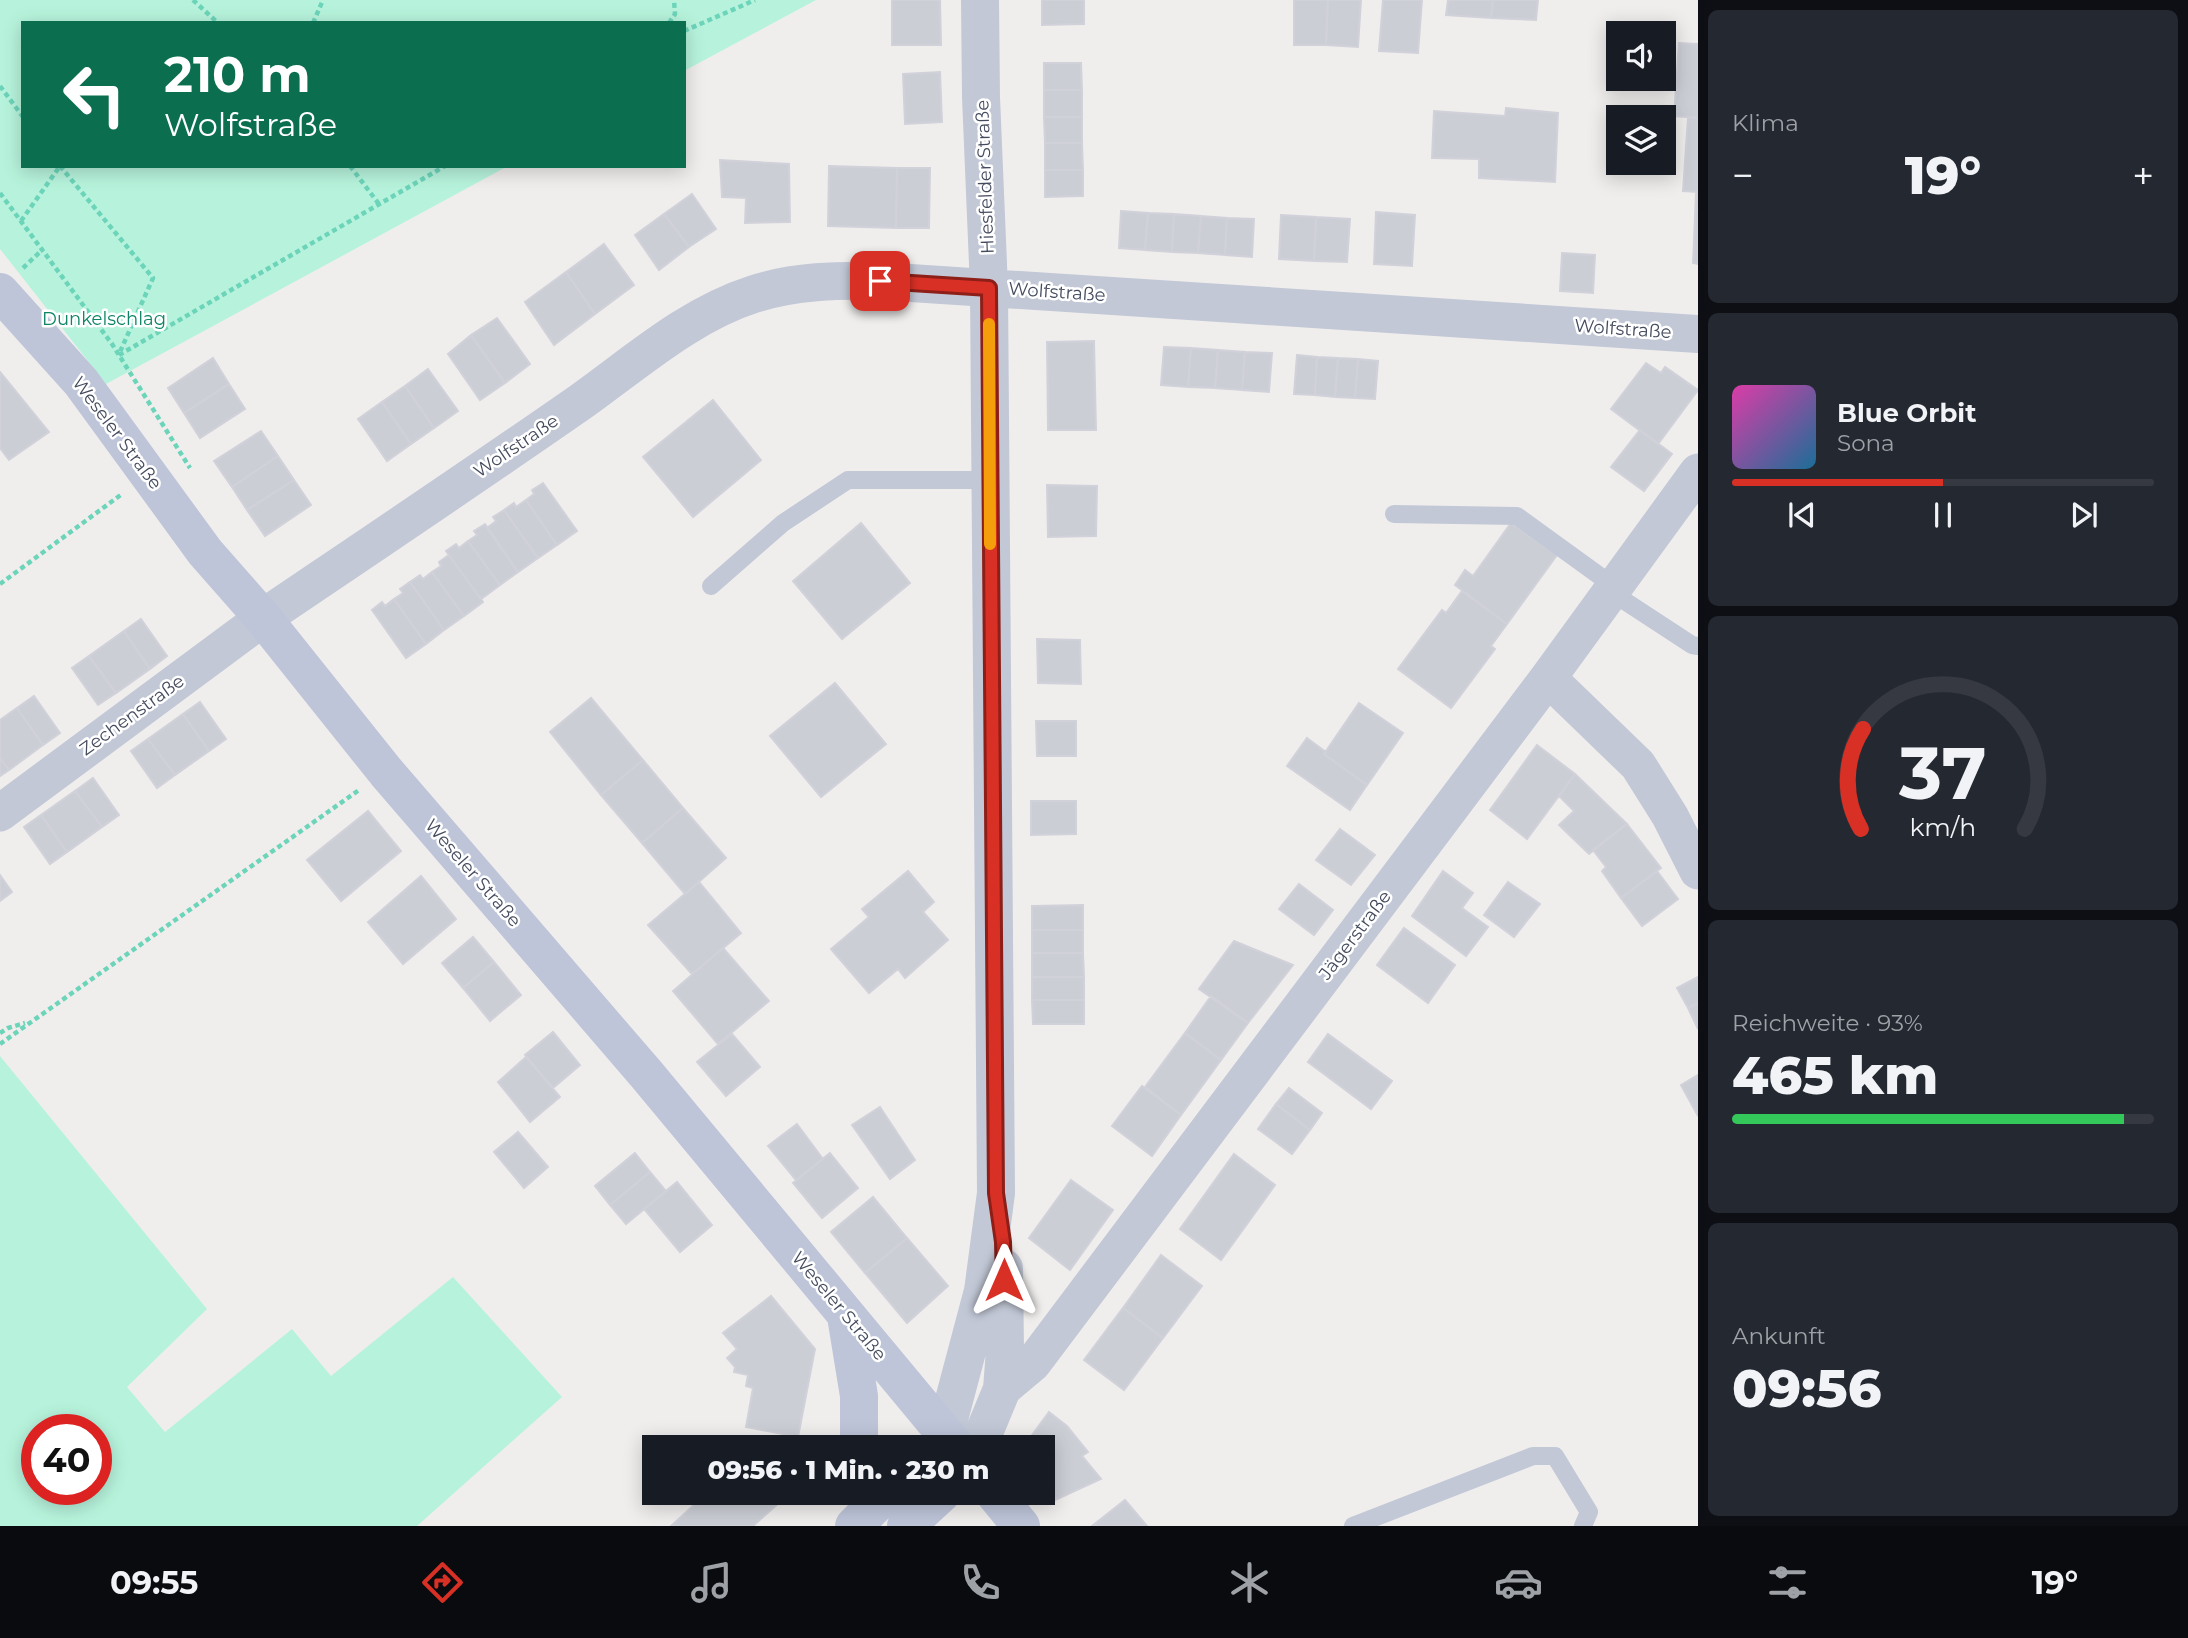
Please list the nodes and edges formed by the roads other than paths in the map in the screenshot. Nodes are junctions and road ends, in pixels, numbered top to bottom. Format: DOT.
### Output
graph roads {
  1 [pos="980,0"];
  2 [pos="989,288"];
  3 [pos="0,292"];
  4 [pos="1698,334"];
  5 [pos="1698,472"];
  6 [pos="989,480"];
  7 [pos="1394,514"];
  8 [pos="711,586"];
  9 [pos="1613,589"];
  10 [pos="263,618"];
  11 [pos="1698,646"];
  12 [pos="1548,678"];
  13 [pos="0,813"];
  14 [pos="1698,871"];
  15 [pos="996,1193"];
  16 [pos="846,1314"];
  17 [pos="1002,1389"];
  18 [pos="859,1435"];
  19 [pos="946,1435"];
  20 [pos="955,1435"];
  21 [pos="961,1435"];
  22 [pos="847,1505"];
  23 [pos="875,1505"];
  24 [pos="929,1505"];
  25 [pos="1004,1505"];
  26 [pos="841,1526"];
  27 [pos="854,1526"];
  28 [pos="906,1526"];
  29 [pos="1021,1526"];
  30 [pos="1353,1526"];
  31 [pos="1583,1526"];
  1 -- 2 [label="street, Hiesfelder Straße"];
  2 -- 4 [label="street, Wolfstraße"];
  2 -- 6 [label="street, Hiesfelder Straße"];
  2 -- 10 [label="street, Wolfstraße"];
  3 -- 10 [label="main road, Weseler Straße"];
  5 -- 9 [label="street, Jägerstraße"];
  6 -- 8 [label="lane"];
  6 -- 15 [label="street, Hiesfelder Straße"];
  7 -- 9 [label="lane"];
  9 -- 11 [label="lane"];
  9 -- 12 [label="street, Jägerstraße"];
  10 -- 13 [label="street, Zechenstraße"];
  10 -- 16 [label="main road, Weseler Straße"];
  12 -- 14 [label="street"];
  12 -- 17 [label="street, Jägerstraße"];
  15 -- 17 [label="street, Hiesfelder Straße"];
  15 -- 20 [label="street, Hiesfelder Straße"];
  16 -- 18 [label="main road"];
  16 -- 19 [label="main road, Weseler Straße"];
  17 -- 21 [label="street, Hiesfelder Straße"];
  22 -- 26 [label="main road"];
  23 -- 27 [label="main road"];
  24 -- 28 [label="main road"];
  25 -- 29 [label="main road"];
  30 -- 31 [label="lane"];
}
